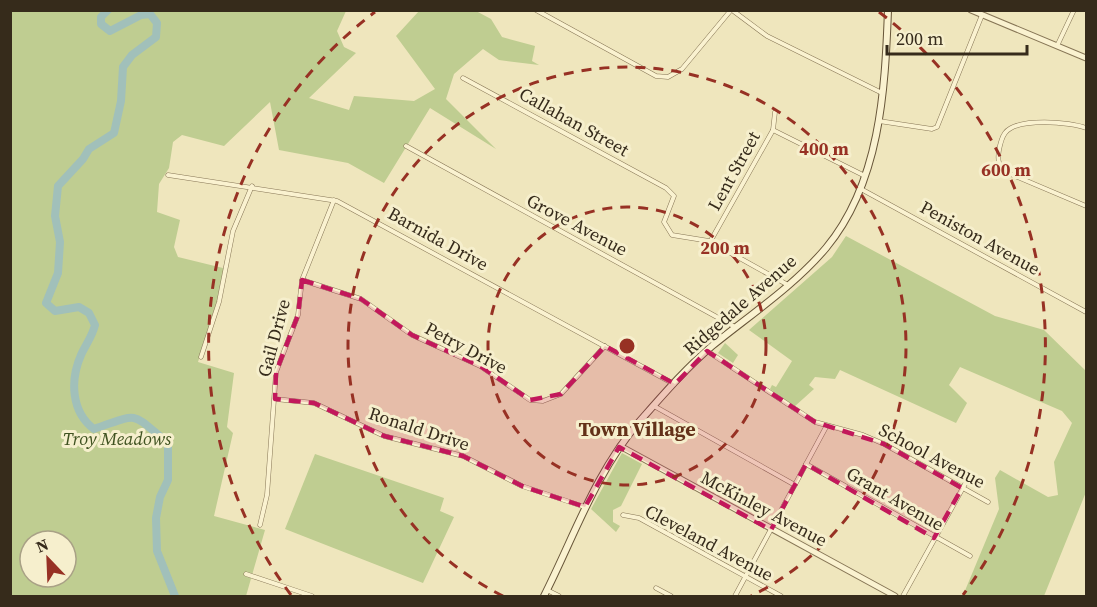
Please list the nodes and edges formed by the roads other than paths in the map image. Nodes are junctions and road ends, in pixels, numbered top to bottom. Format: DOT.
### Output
graph roads {
  1 [pos="536,10"];
  2 [pos="732,10"];
  3 [pos="888,10"];
  4 [pos="971,10"];
  5 [pos="1074,10"];
  6 [pos="982,15"];
  7 [pos="1057,47"];
  8 [pos="1086,58"];
  9 [pos="463,78"];
  10 [pos="882,94"];
  11 [pos="775,112"];
  12 [pos="879,121"];
  13 [pos="1086,128"];
  14 [pos="773,130"];
  15 [pos="406,146"];
  16 [pos="168,175"];
  17 [pos="865,176"];
  18 [pos="252,186"];
  19 [pos="860,189"];
  20 [pos="334,200"];
  21 [pos="1086,206"];
  22 [pos="710,242"];
  23 [pos="303,280"];
  24 [pos="788,285"];
  25 [pos="1086,312"];
  26 [pos="735,327"];
  27 [pos="605,346"];
  28 [pos="707,351"];
  29 [pos="201,357"];
  30 [pos="675,384"];
  31 [pos="275,399"];
  32 [pos="654,406"];
  33 [pos="826,427"];
  34 [pos="620,446"];
  35 [pos="806,464"];
  36 [pos="970,475"];
  37 [pos="795,485"];
  38 [pos="962,488"];
  39 [pos="988,502"];
  40 [pos="585,507"];
  41 [pos="623,515"];
  42 [pos="260,525"];
  43 [pos="771,530"];
  44 [pos="934,538"];
  45 [pos="970,556"];
  46 [pos="246,574"];
  47 [pos="746,578"];
  48 [pos="656,588"];
  49 [pos="545,593"];
  50 [pos="312,597"];
  51 [pos="559,597"];
  52 [pos="671,597"];
  53 [pos="735,597"];
  54 [pos="781,597"];
  55 [pos="894,597"];
  56 [pos="903,597"];
  1 -- 2 [label="street"];
  2 -- 10 [label="street"];
  3 -- 10 [label="main road, Ridgedale Avenue"];
  4 -- 6 [label="street"];
  5 -- 7 [label="street"];
  6 -- 7 [label="street"];
  6 -- 12 [label="street"];
  7 -- 8 [label="street"];
  9 -- 22 [label="street, Callahan Street"];
  10 -- 12 [label="main road, Ridgedale Avenue"];
  11 -- 14 [label="street, Lent Street"];
  12 -- 17 [label="main road, Ridgedale Avenue"];
  13 -- 21 [label="street"];
  14 -- 17 [label="street"];
  14 -- 22 [label="street, Lent Street"];
  15 -- 26 [label="street, Grove Avenue"];
  16 -- 18 [label="street, Barnida Drive"];
  17 -- 19 [label="main road, Ridgedale Avenue"];
  18 -- 20 [label="street, Barnida Drive"];
  18 -- 29 [label="street"];
  19 -- 24 [label="main road, Ridgedale Avenue"];
  19 -- 25 [label="street, Peniston Avenue"];
  20 -- 23 [label="street, Gail Drive"];
  20 -- 27 [label="street, Barnida Drive"];
  22 -- 24 [label="street"];
  23 -- 27 [label="street, Petry Drive"];
  23 -- 31 [label="street, Gail Drive"];
  24 -- 26 [label="main road, Ridgedale Avenue"];
  26 -- 28 [label="main road, Ridgedale Avenue"];
  27 -- 30 [label="street, Barnida Drive"];
  28 -- 30 [label="main road, Ridgedale Avenue"];
  28 -- 33 [label="street, School Avenue"];
  30 -- 32 [label="main road, Ridgedale Avenue"];
  31 -- 40 [label="street, Ronald Drive"];
  31 -- 42 [label="street, Gail Drive"];
  32 -- 34 [label="main road, Ridgedale Avenue"];
  32 -- 37 [label="street"];
  33 -- 35 [label="street"];
  33 -- 38 [label="street, School Avenue"];
  34 -- 40 [label="main road, Ridgedale Avenue"];
  34 -- 43 [label="street, McKinley Avenue"];
  35 -- 37 [label="street"];
  35 -- 44 [label="street, Grant Avenue"];
  36 -- 38 [label="street"];
  37 -- 43 [label="street"];
  38 -- 39 [label="street, School Avenue"];
  38 -- 44 [label="street"];
  40 -- 49 [label="main road, Ridgedale Avenue"];
  41 -- 47 [label="street, Cleveland Avenue"];
  43 -- 47 [label="street"];
  43 -- 55 [label="street, McKinley Avenue"];
  44 -- 45 [label="street, Grant Avenue"];
  44 -- 56 [label="street"];
  46 -- 50 [label="street"];
  47 -- 53 [label="street"];
  47 -- 54 [label="street, Cleveland Avenue"];
  48 -- 52 [label="street"];
  49 -- 51 [label="street"];
}
